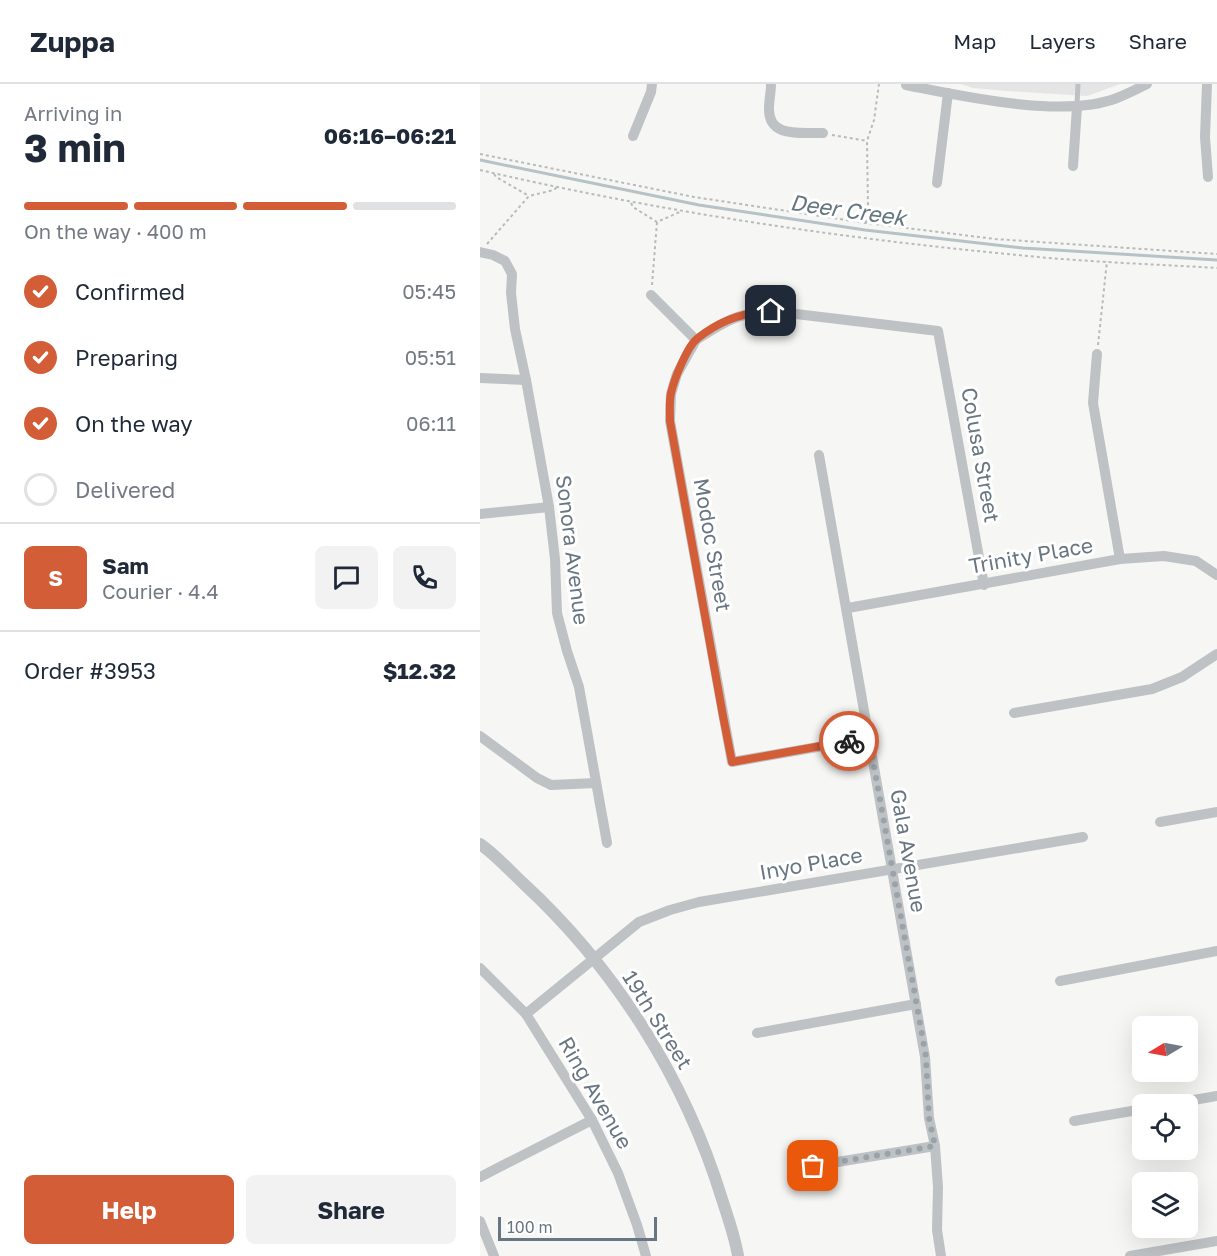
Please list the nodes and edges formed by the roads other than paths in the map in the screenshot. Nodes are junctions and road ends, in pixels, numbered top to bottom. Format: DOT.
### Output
graph roads {
  1 [pos="652,84"];
  2 [pos="771,84"];
  3 [pos="1078,84"];
  4 [pos="1147,84"];
  5 [pos="1207,84"];
  6 [pos="906,85"];
  7 [pos="948,93"];
  8 [pos="1077,107"];
  9 [pos="823,133"];
  10 [pos="633,136"];
  11 [pos="1073,166"];
  12 [pos="1208,177"];
  13 [pos="937,183"];
  14 [pos="480,252"];
  15 [pos="651,295"];
  16 [pos="696,339"];
  17 [pos="1097,354"];
  18 [pos="480,378"];
  19 [pos="526,380"];
  20 [pos="819,455"];
  21 [pos="549,507"];
  22 [pos="480,514"];
  23 [pos="1120,560"];
  24 [pos="1217,575"];
  25 [pos="984,585"];
  26 [pos="848,608"];
  27 [pos="1217,654"];
  28 [pos="1014,713"];
  29 [pos="480,736"];
  30 [pos="869,738"];
  31 [pos="596,783"];
  32 [pos="1217,812"];
  33 [pos="1160,822"];
  34 [pos="1083,837"];
  35 [pos="607,843"];
  36 [pos="480,844"];
  37 [pos="891,870"];
  38 [pos="1217,951"];
  39 [pos="595,958"];
  40 [pos="480,968"];
  41 [pos="1060,981"];
  42 [pos="916,1004"];
  43 [pos="526,1014"];
  44 [pos="757,1033"];
  45 [pos="1217,1096"];
  46 [pos="1198,1099"];
  47 [pos="1132,1111"];
  48 [pos="592,1120"];
  49 [pos="1074,1121"];
  50 [pos="935,1146"];
  51 [pos="813,1166"];
  52 [pos="480,1177"];
  53 [pos="480,1221"];
  54 [pos="1217,1241"];
  55 [pos="494,1256"];
  56 [pos="646,1256"];
  57 [pos="738,1256"];
  58 [pos="941,1256"];
  59 [pos="1130,1256"];
  1 -- 10 [label="street"];
  2 -- 9 [label="street"];
  3 -- 8 [label="lane"];
  4 -- 8 [label="street"];
  5 -- 12 [label="street"];
  6 -- 7 [label="street"];
  7 -- 8 [label="street"];
  7 -- 13 [label="street"];
  8 -- 11 [label="street"];
  14 -- 19 [label="street, Sonora Avenue"];
  15 -- 16 [label="street"];
  16 -- 25 [label="street, Colusa Street"];
  16 -- 30 [label="street, Modoc Street"];
  17 -- 23 [label="street"];
  18 -- 19 [label="street"];
  19 -- 21 [label="street, Sonora Avenue"];
  20 -- 26 [label="street, Gala Avenue"];
  21 -- 22 [label="street"];
  21 -- 31 [label="street, Sonora Avenue"];
  23 -- 24 [label="street, Trinity Place"];
  23 -- 25 [label="street, Trinity Place"];
  25 -- 26 [label="street, Trinity Place"];
  26 -- 30 [label="street, Gala Avenue"];
  27 -- 28 [label="street"];
  29 -- 31 [label="street"];
  30 -- 37 [label="street, Gala Avenue"];
  31 -- 35 [label="street, Sonora Avenue"];
  32 -- 33 [label="street"];
  34 -- 37 [label="street, Inyo Place"];
  36 -- 39 [label="street, 19th Street"];
  37 -- 39 [label="street, Inyo Place"];
  37 -- 42 [label="street, Gala Avenue"];
  38 -- 41 [label="street"];
  39 -- 43 [label="street, Inyo Place"];
  39 -- 57 [label="street, 19th Street"];
  40 -- 43 [label="street, Ring Avenue"];
  42 -- 44 [label="street"];
  42 -- 50 [label="street, Gala Avenue"];
  43 -- 48 [label="street, Ring Avenue"];
  45 -- 46 [label="street"];
  47 -- 49 [label="street"];
  48 -- 52 [label="street"];
  48 -- 56 [label="street, Ring Avenue"];
  50 -- 51 [label="street"];
  50 -- 58 [label="street, Gala Avenue"];
  53 -- 55 [label="street"];
  54 -- 59 [label="street"];
}
